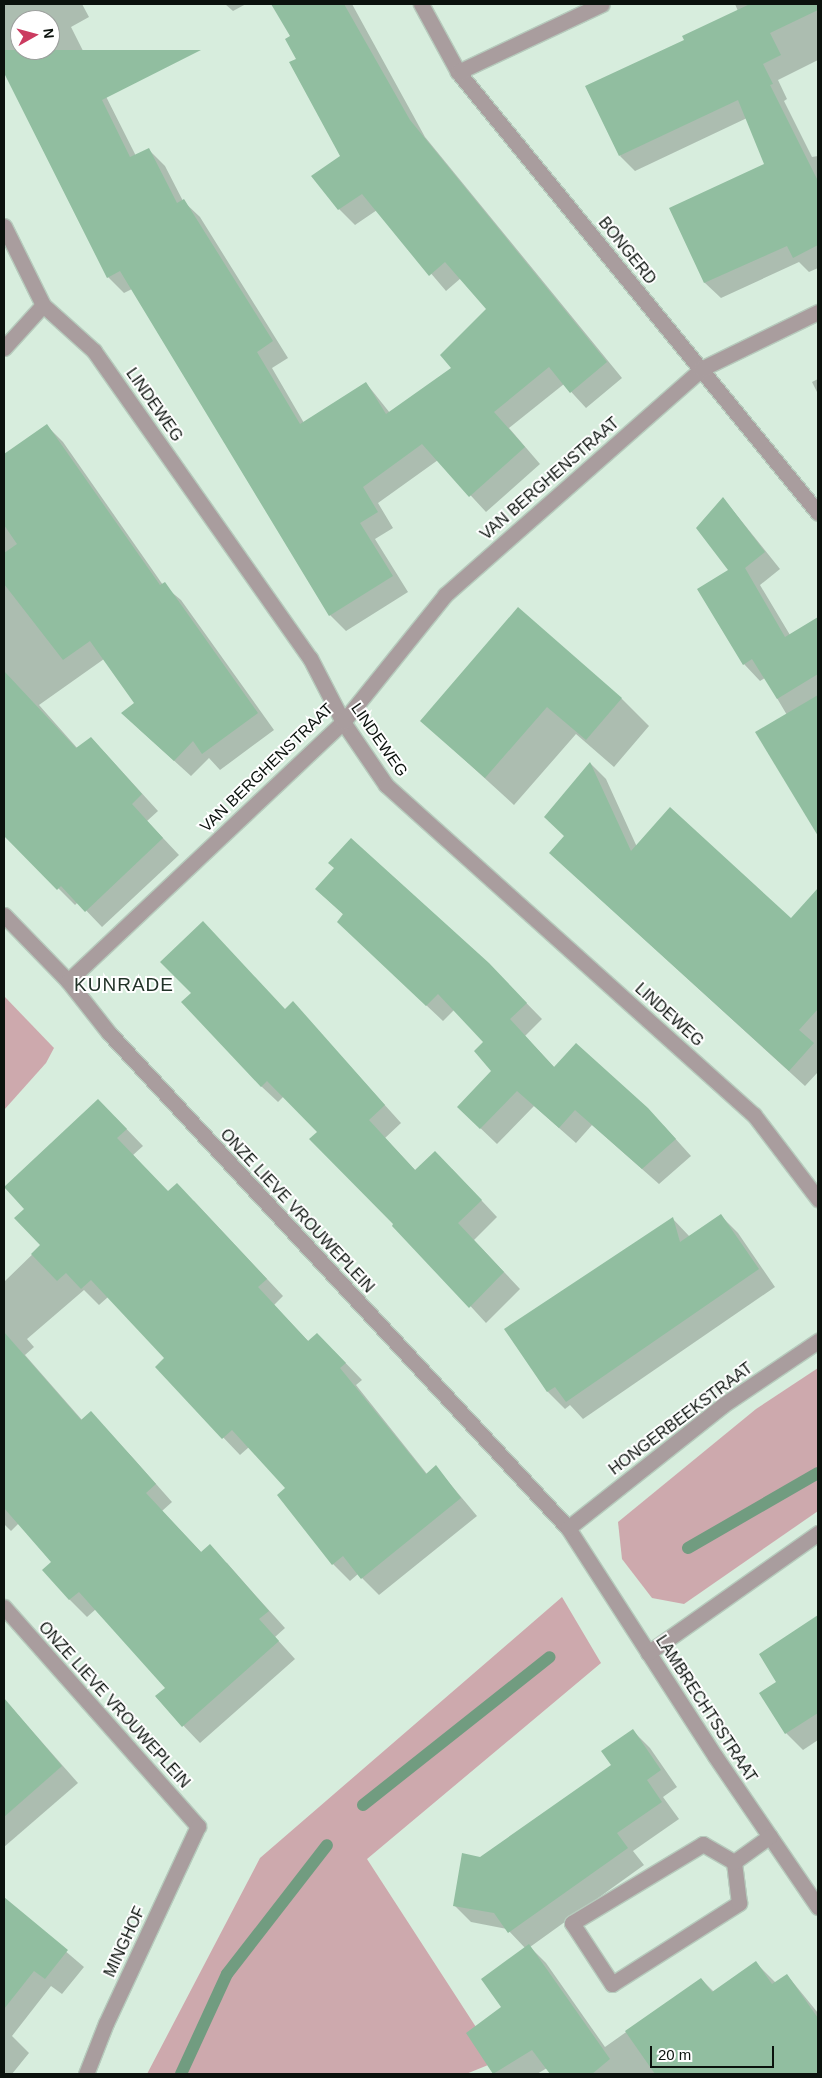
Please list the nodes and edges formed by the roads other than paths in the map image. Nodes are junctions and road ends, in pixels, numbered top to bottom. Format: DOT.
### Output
graph roads {
  1 [pos="421,4"];
  2 [pos="602,4"];
  3 [pos="458,72"];
  4 [pos="4,226"];
  5 [pos="43,305"];
  6 [pos="818,312"];
  7 [pos="4,348"];
  8 [pos="701,369"];
  9 [pos="818,513"];
  10 [pos="343,722"];
  11 [pos="4,914"];
  12 [pos="68,982"];
  13 [pos="818,1199"];
  14 [pos="818,1341"];
  15 [pos="568,1528"];
  16 [pos="818,1534"];
  17 [pos="4,1607"];
  18 [pos="648,1654"];
  19 [pos="198,1826"];
  20 [pos="770,1836"];
  21 [pos="734,1862"];
  22 [pos="818,1907"];
  23 [pos="86,2074"];
  1 -- 3 [label="street, BONGERD"];
  2 -- 3 [label="street"];
  3 -- 8 [label="street, BONGERD"];
  4 -- 5 [label="street, LINDEWEG"];
  5 -- 7 [label="street"];
  5 -- 10 [label="street, LINDEWEG"];
  6 -- 8 [label="street, VAN BERGHENSTRAAT"];
  8 -- 9 [label="street, BONGERD"];
  8 -- 10 [label="street, VAN BERGHENSTRAAT"];
  10 -- 12 [label="street, VAN BERGHENSTRAAT"];
  10 -- 13 [label="street, LINDEWEG"];
  11 -- 12 [label="street, ONZE LIEVE VROUWEPLEIN"];
  12 -- 15 [label="street, ONZE LIEVE VROUWEPLEIN"];
  14 -- 15 [label="street, HONGERBEEKSTRAAT"];
  15 -- 18 [label="street, LAMBRECHTSSTRAAT"];
  16 -- 18 [label="street"];
  17 -- 19 [label="street, ONZE LIEVE VROUWEPLEIN"];
  18 -- 20 [label="street, LAMBRECHTSSTRAAT"];
  19 -- 23 [label="street, MINGHOF"];
  20 -- 21 [label="street"];
  20 -- 22 [label="street, LAMBRECHTSSTRAAT"];
  21 -- 21 [label="street"];
}
